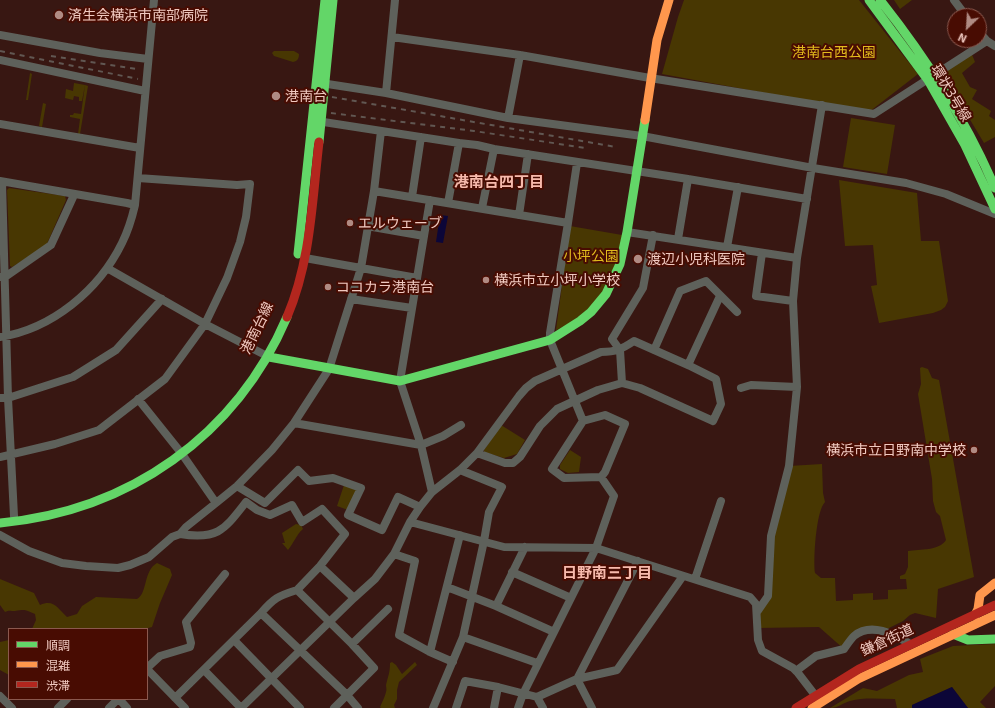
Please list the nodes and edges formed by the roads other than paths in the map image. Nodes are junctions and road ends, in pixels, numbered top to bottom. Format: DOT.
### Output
graph roads {
  1 [pos="154,0"];
  2 [pos="325,0"];
  3 [pos="333,0"];
  4 [pos="396,0"];
  5 [pos="669,0"];
  6 [pos="869,0"];
  7 [pos="880,0"];
  8 [pos="0,35"];
  9 [pos="392,37"];
  10 [pos="987,41"];
  11 [pos="995,46"];
  12 [pos="977,48"];
  13 [pos="520,55"];
  14 [pos="148,59"];
  15 [pos="0,60"];
  16 [pos="650,78"];
  17 [pos="932,78"];
  18 [pos="321,83"];
  19 [pos="145,91"];
  20 [pos="386,93"];
  21 [pos="822,105"];
  22 [pos="508,118"];
  23 [pos="317,121"];
  24 [pos="0,124"];
  25 [pos="381,132"];
  26 [pos="642,136"];
  27 [pos="421,137"];
  28 [pos="459,143"];
  29 [pos="140,148"];
  30 [pos="494,149"];
  31 [pos="528,154"];
  32 [pos="577,163"];
  33 [pos="813,168"];
  34 [pos="636,171"];
  35 [pos="138,178"];
  36 [pos="688,179"];
  37 [pos="1,182"];
  38 [pos="738,187"];
  39 [pos="995,188"];
  40 [pos="374,192"];
  41 [pos="74,195"];
  42 [pos="412,197"];
  43 [pos="807,199"];
  44 [pos="430,200"];
  45 [pos="448,202"];
  46 [pos="135,205"];
  47 [pos="482,208"];
  48 [pos="995,210"];
  49 [pos="995,214"];
  50 [pos="519,215"];
  51 [pos="568,223"];
  52 [pos="367,226"];
  53 [pos="626,232"];
  54 [pos="653,235"];
  55 [pos="424,236"];
  56 [pos="678,239"];
  57 [pos="727,247"];
  58 [pos="762,253"];
  59 [pos="305,258"];
  60 [pos="797,258"];
  61 [pos="107,268"];
  62 [pos="361,268"];
  63 [pos="3,277"];
  64 [pos="417,278"];
  65 [pos="720,296"];
  66 [pos="162,299"];
  67 [pos="351,299"];
  68 [pos="793,301"];
  69 [pos="412,308"];
  70 [pos="737,312"];
  71 [pos="205,324"];
  72 [pos="4,336"];
  73 [pos="550,340"];
  74 [pos="620,350"];
  75 [pos="654,350"];
  76 [pos="265,355"];
  77 [pos="688,365"];
  78 [pos="329,369"];
  79 [pos="561,369"];
  80 [pos="400,381"];
  81 [pos="622,383"];
  82 [pos="797,387"];
  83 [pos="741,388"];
  84 [pos="4,398"];
  85 [pos="138,399"];
  86 [pos="575,400"];
  87 [pos="583,421"];
  88 [pos="294,423"];
  89 [pos="461,425"];
  90 [pos="421,445"];
  91 [pos="180,451"];
  92 [pos="477,454"];
  93 [pos="10,455"];
  94 [pos="0,457"];
  95 [pos="460,470"];
  96 [pos="601,477"];
  97 [pos="237,486"];
  98 [pos="432,492"];
  99 [pos="721,501"];
  100 [pos="216,503"];
  101 [pos="420,507"];
  102 [pos="14,516"];
  103 [pos="0,517"];
  104 [pos="410,522"];
  105 [pos="0,523"];
  106 [pos="180,534"];
  107 [pos="0,535"];
  108 [pos="460,535"];
  109 [pos="484,541"];
  110 [pos="525,547"];
  111 [pos="596,548"];
  112 [pos="394,554"];
  113 [pos="638,561"];
  114 [pos="320,566"];
  115 [pos="512,572"];
  116 [pos="225,574"];
  117 [pos="683,576"];
  118 [pos="695,579"];
  119 [pos="995,583"];
  120 [pos="447,587"];
  121 [pos="297,590"];
  122 [pos="472,596"];
  123 [pos="354,598"];
  124 [pos="571,598"];
  125 [pos="995,605"];
  126 [pos="496,606"];
  127 [pos="388,609"];
  128 [pos="757,612"];
  129 [pos="261,613"];
  130 [pos="975,615"];
  131 [pos="995,615"];
  132 [pos="330,622"];
  133 [pos="554,632"];
  134 [pos="952,634"];
  135 [pos="463,637"];
  136 [pos="995,639"];
  137 [pos="234,640"];
  138 [pos="183,642"];
  139 [pos="352,644"];
  140 [pos="910,644"];
  141 [pos="300,650"];
  142 [pos="179,651"];
  143 [pos="430,652"];
  144 [pos="453,662"];
  145 [pos="537,664"];
  146 [pos="148,669"];
  147 [pos="204,670"];
  148 [pos="148,671"];
  149 [pos="796,671"];
  150 [pos="270,679"];
  151 [pos="577,679"];
  152 [pos="498,687"];
  153 [pos="523,694"];
  154 [pos="347,695"];
  155 [pos="0,696"];
  156 [pos="537,697"];
  157 [pos="175,698"];
  158 [pos="818,698"];
  159 [pos="66,700"];
  160 [pos="118,700"];
  161 [pos="120,700"];
  162 [pos="12,708"];
  163 [pos="58,708"];
  164 [pos="109,708"];
  165 [pos="127,708"];
  166 [pos="184,708"];
  167 [pos="241,708"];
  168 [pos="300,708"];
  169 [pos="334,708"];
  170 [pos="358,708"];
  171 [pos="433,708"];
  172 [pos="456,708"];
  173 [pos="494,708"];
  174 [pos="518,708"];
  175 [pos="543,708"];
  176 [pos="592,708"];
  177 [pos="796,708"];
  178 [pos="812,708"];
  1 -- 14 [label="street"];
  2 -- 18 [label="street, 港南台線"];
  3 -- 18 [label="street, 港南台線"];
  4 -- 9 [label="street"];
  5 -- 16 [label="street"];
  6 -- 17 [label="street, 環状3号線"];
  7 -- 17 [label="street, 環状3号線"];
  8 -- 14 [label="street"];
  9 -- 13 [label="street"];
  9 -- 20 [label="street"];
  10 -- 11 [label="street"];
  12 -- 17 [label="street"];
  13 -- 16 [label="street"];
  13 -- 22 [label="street"];
  14 -- 19 [label="street"];
  15 -- 19 [label="street"];
  16 -- 21 [label="street"];
  16 -- 26 [label="street"];
  17 -- 21 [label="street"];
  17 -- 39 [label="street, 環状3号線"];
  17 -- 48 [label="street, 環状3号線"];
  18 -- 20 [label="street"];
  18 -- 23 [label="street, 港南台線"];
  19 -- 29 [label="street"];
  20 -- 22 [label="street"];
  21 -- 33 [label="street"];
  22 -- 26 [label="street"];
  23 -- 25 [label="street"];
  23 -- 59 [label="street, 港南台線"];
  23 -- 76 [label="street, 港南台線"];
  24 -- 29 [label="street"];
  25 -- 27 [label="street"];
  25 -- 40 [label="street"];
  26 -- 33 [label="street"];
  26 -- 34 [label="street"];
  27 -- 28 [label="street"];
  27 -- 42 [label="street"];
  28 -- 30 [label="street"];
  28 -- 45 [label="street"];
  29 -- 35 [label="street"];
  30 -- 31 [label="street"];
  30 -- 47 [label="street"];
  31 -- 32 [label="street"];
  31 -- 50 [label="street"];
  32 -- 34 [label="street"];
  32 -- 51 [label="street"];
  33 -- 43 [label="street"];
  33 -- 49 [label="street"];
  34 -- 36 [label="street"];
  34 -- 53 [label="street"];
  35 -- 46 [label="street"];
  35 -- 71 [label="street"];
  36 -- 38 [label="street"];
  36 -- 56 [label="street"];
  37 -- 41 [label="street"];
  37 -- 63 [label="street"];
  38 -- 43 [label="street"];
  38 -- 57 [label="street"];
  40 -- 42 [label="street"];
  40 -- 52 [label="street"];
  41 -- 46 [label="street"];
  41 -- 63 [label="street"];
  42 -- 44 [label="street"];
  43 -- 60 [label="street"];
  44 -- 45 [label="street"];
  44 -- 55 [label="street"];
  45 -- 47 [label="street"];
  46 -- 61 [label="street"];
  47 -- 50 [label="street"];
  50 -- 51 [label="street"];
  51 -- 73 [label="street"];
  52 -- 55 [label="street"];
  52 -- 62 [label="street"];
  53 -- 54 [label="street"];
  53 -- 73 [label="street"];
  54 -- 56 [label="street"];
  54 -- 74 [label="street"];
  55 -- 64 [label="street"];
  56 -- 57 [label="street"];
  57 -- 58 [label="street"];
  58 -- 60 [label="street"];
  58 -- 68 [label="street"];
  59 -- 62 [label="street"];
  59 -- 76 [label="street, 港南台線"];
  60 -- 68 [label="street"];
  61 -- 66 [label="street"];
  61 -- 72 [label="street"];
  62 -- 64 [label="street"];
  62 -- 67 [label="street"];
  63 -- 72 [label="street"];
  64 -- 69 [label="street"];
  65 -- 70 [label="street"];
  65 -- 75 [label="street"];
  65 -- 77 [label="street"];
  66 -- 71 [label="street"];
  66 -- 84 [label="street"];
  67 -- 69 [label="street"];
  67 -- 78 [label="street"];
  68 -- 82 [label="street"];
  69 -- 80 [label="street"];
  71 -- 76 [label="street"];
  71 -- 85 [label="street"];
  72 -- 84 [label="street"];
  73 -- 79 [label="street"];
  73 -- 80 [label="street"];
  74 -- 75 [label="street"];
  74 -- 79 [label="street"];
  74 -- 81 [label="street"];
  75 -- 77 [label="street"];
  76 -- 78 [label="street"];
  76 -- 91 [label="street"];
  77 -- 81 [label="street"];
  78 -- 80 [label="street"];
  78 -- 88 [label="street"];
  79 -- 86 [label="street"];
  79 -- 92 [label="street"];
  80 -- 90 [label="street"];
  81 -- 86 [label="street"];
  82 -- 83 [label="street"];
  82 -- 128 [label="street"];
  84 -- 93 [label="street"];
  85 -- 91 [label="street"];
  85 -- 93 [label="street"];
  86 -- 87 [label="street"];
  86 -- 92 [label="street"];
  87 -- 96 [label="street"];
  87 -- 96 [label="street"];
  88 -- 90 [label="street"];
  88 -- 97 [label="street"];
  89 -- 90 [label="street"];
  90 -- 98 [label="street"];
  91 -- 100 [label="street"];
  91 -- 102 [label="street"];
  91 -- 105 [label="street"];
  92 -- 95 [label="street"];
  93 -- 94 [label="street"];
  93 -- 102 [label="street"];
  95 -- 98 [label="street"];
  95 -- 109 [label="street"];
  96 -- 111 [label="street"];
  97 -- 100 [label="street"];
  97 -- 101 [label="street"];
  98 -- 101 [label="street"];
  99 -- 118 [label="street"];
  100 -- 106 [label="street"];
  101 -- 104 [label="street"];
  102 -- 103 [label="street"];
  104 -- 108 [label="street"];
  104 -- 112 [label="street"];
  106 -- 107 [label="street"];
  106 -- 114 [label="street"];
  108 -- 109 [label="street"];
  108 -- 120 [label="street"];
  109 -- 110 [label="street"];
  109 -- 122 [label="street"];
  110 -- 111 [label="street"];
  110 -- 115 [label="street"];
  111 -- 113 [label="street"];
  111 -- 124 [label="street"];
  112 -- 123 [label="street"];
  112 -- 143 [label="street"];
  113 -- 117 [label="street"];
  113 -- 151 [label="street"];
  114 -- 121 [label="street"];
  114 -- 123 [label="street"];
  115 -- 124 [label="street"];
  115 -- 126 [label="street"];
  116 -- 142 [label="street"];
  117 -- 118 [label="street"];
  117 -- 151 [label="street"];
  118 -- 128 [label="street"];
  119 -- 130 [label="street"];
  120 -- 122 [label="street"];
  120 -- 143 [label="street"];
  121 -- 129 [label="street"];
  121 -- 132 [label="street"];
  122 -- 126 [label="street"];
  122 -- 135 [label="street"];
  123 -- 132 [label="street"];
  124 -- 133 [label="street"];
  125 -- 130 [label="street, 鎌倉街道"];
  126 -- 133 [label="street"];
  127 -- 139 [label="street"];
  128 -- 149 [label="street"];
  129 -- 137 [label="street"];
  129 -- 141 [label="street"];
  130 -- 140 [label="street, 鎌倉街道"];
  131 -- 134 [label="street, 鎌倉街道"];
  132 -- 139 [label="street"];
  132 -- 141 [label="street"];
  133 -- 145 [label="street"];
  134 -- 136 [label="street"];
  134 -- 158 [label="street, 鎌倉街道"];
  135 -- 144 [label="street"];
  135 -- 145 [label="street"];
  137 -- 147 [label="street"];
  137 -- 150 [label="street"];
  138 -- 142 [label="street"];
  139 -- 154 [label="street"];
  140 -- 149 [label="street"];
  140 -- 158 [label="street, 鎌倉街道"];
  141 -- 150 [label="street"];
  141 -- 154 [label="street"];
  142 -- 146 [label="street"];
  143 -- 144 [label="street"];
  144 -- 171 [label="street"];
  145 -- 153 [label="street"];
  147 -- 157 [label="street"];
  147 -- 167 [label="street"];
  148 -- 157 [label="street"];
  149 -- 158 [label="street"];
  150 -- 167 [label="street"];
  150 -- 168 [label="street"];
  151 -- 156 [label="street"];
  151 -- 176 [label="street"];
  152 -- 153 [label="street"];
  152 -- 172 [label="street"];
  152 -- 173 [label="street"];
  153 -- 156 [label="street"];
  153 -- 174 [label="street"];
  154 -- 169 [label="street"];
  154 -- 170 [label="street"];
  155 -- 162 [label="street"];
  156 -- 175 [label="street"];
  157 -- 166 [label="street"];
  158 -- 177 [label="street, 鎌倉街道"];
  158 -- 178 [label="street, 鎌倉街道"];
  159 -- 163 [label="street"];
  160 -- 164 [label="street"];
  161 -- 165 [label="street"];
}
